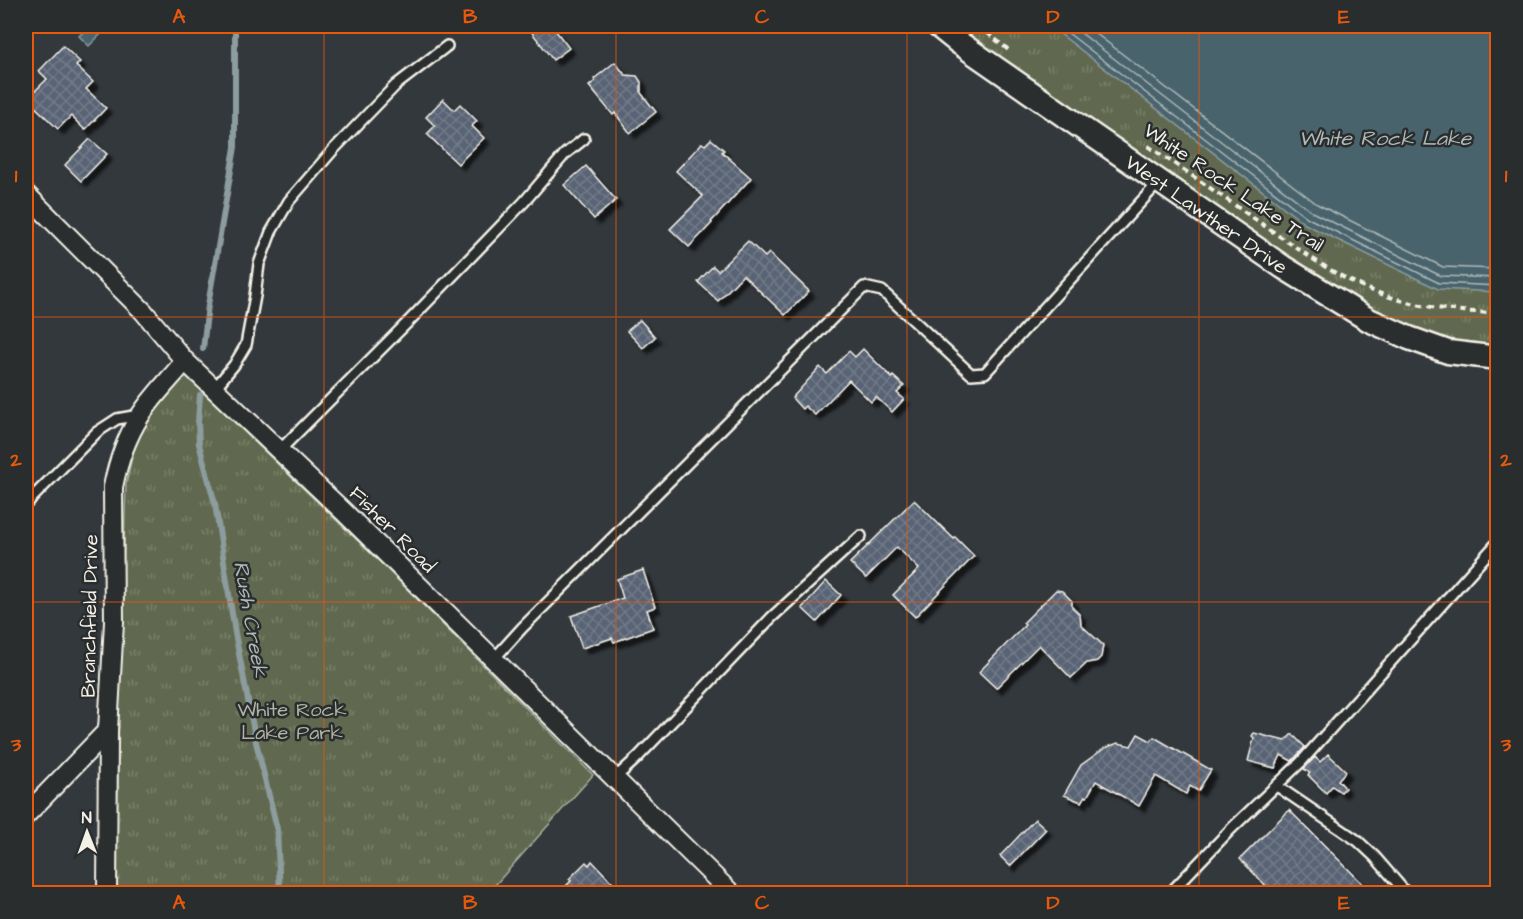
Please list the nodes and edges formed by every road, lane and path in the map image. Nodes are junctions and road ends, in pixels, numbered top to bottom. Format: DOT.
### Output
graph roads {
  1 [pos="938,26"];
  2 [pos="979,26"];
  3 [pos="447,46"];
  4 [pos="1019,57"];
  5 [pos="584,139"];
  6 [pos="1144,144"];
  7 [pos="1159,182"];
  8 [pos="26,194"];
  9 [pos="1497,314"];
  10 [pos="1497,358"];
  11 [pos="185,361"];
  12 [pos="215,388"];
  13 [pos="140,415"];
  14 [pos="280,450"];
  15 [pos="26,504"];
  16 [pos="861,536"];
  17 [pos="1497,542"];
  18 [pos="494,659"];
  19 [pos="108,730"];
  20 [pos="614,779"];
  21 [pos="1277,786"];
  22 [pos="26,815"];
  23 [pos="107,894"];
  24 [pos="732,894"];
  25 [pos="1169,894"];
  26 [pos="1407,894"];
  1 -- 7 [label="street, West Lawther Drive"];
  2 -- 4 [label="path"];
  3 -- 12 [label="lane"];
  5 -- 14 [label="lane"];
  6 -- 9 [label="path, White Rock Lake Trail"];
  7 -- 10 [label="street, West Lawther Drive"];
  7 -- 18 [label="lane"];
  8 -- 11 [label="street, Fisher Road"];
  11 -- 12 [label="street, Fisher Road"];
  11 -- 13 [label="street, Branchfield Drive"];
  12 -- 14 [label="street, Fisher Road"];
  13 -- 15 [label="lane"];
  13 -- 19 [label="street, Branchfield Drive"];
  14 -- 18 [label="street, Fisher Road"];
  16 -- 20 [label="lane"];
  17 -- 21 [label="lane"];
  18 -- 20 [label="street, Fisher Road"];
  19 -- 22 [label="street"];
  19 -- 23 [label="street, Branchfield Drive"];
  20 -- 24 [label="street, Fisher Road"];
  21 -- 25 [label="lane"];
  21 -- 26 [label="lane"];
}
